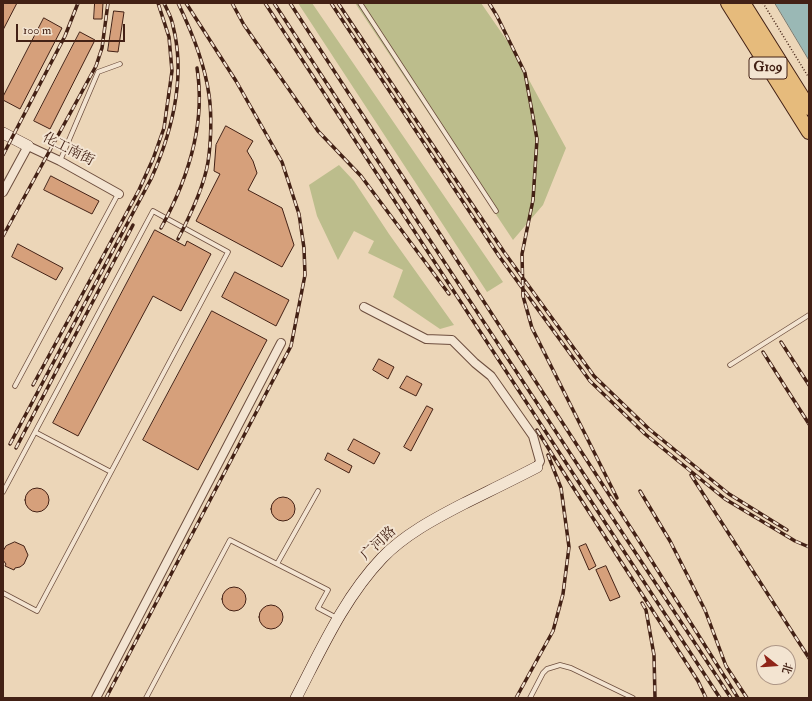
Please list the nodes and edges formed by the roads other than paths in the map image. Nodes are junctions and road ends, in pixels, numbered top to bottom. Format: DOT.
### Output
graph roads {
  1 [pos="360,3"];
  2 [pos="728,3"];
  3 [pos="743,3"];
  4 [pos="120,64"];
  5 [pos="809,108"];
  6 [pos="809,132"];
  7 [pos="3,133"];
  8 [pos="28,146"];
  9 [pos="60,161"];
  10 [pos="3,192"];
  11 [pos="118,194"];
  12 [pos="496,211"];
  13 [pos="364,307"];
  14 [pos="809,315"];
  15 [pos="281,343"];
  16 [pos="730,365"];
  17 [pos="15,386"];
  18 [pos="35,432"];
  19 [pos="536,468"];
  20 [pos="111,472"];
  21 [pos="318,491"];
  22 [pos="3,492"];
  23 [pos="277,564"];
  24 [pos="3,593"];
  25 [pos="338,618"];
  26 [pos="96,698"];
  27 [pos="146,698"];
  28 [pos="296,698"];
  29 [pos="530,698"];
  30 [pos="633,698"];
  1 -- 12 [label="lane"];
  2 -- 6 [label="highway, G109"];
  3 -- 5 [label="highway, G109"];
  4 -- 9 [label="lane"];
  7 -- 8 [label="street, 化工南街"];
  8 -- 9 [label="street, 化工南街"];
  8 -- 10 [label="street"];
  9 -- 11 [label="street, 化工南街"];
  11 -- 17 [label="lane"];
  13 -- 19 [label="street"];
  14 -- 16 [label="lane"];
  15 -- 26 [label="street"];
  18 -- 20 [label="lane"];
  18 -- 20 [label="lane"];
  18 -- 22 [label="lane"];
  19 -- 25 [label="street, 广河路"];
  20 -- 24 [label="lane"];
  21 -- 23 [label="lane"];
  23 -- 25 [label="lane"];
  23 -- 27 [label="lane"];
  25 -- 28 [label="street, 广河路"];
  29 -- 30 [label="lane"];
}
